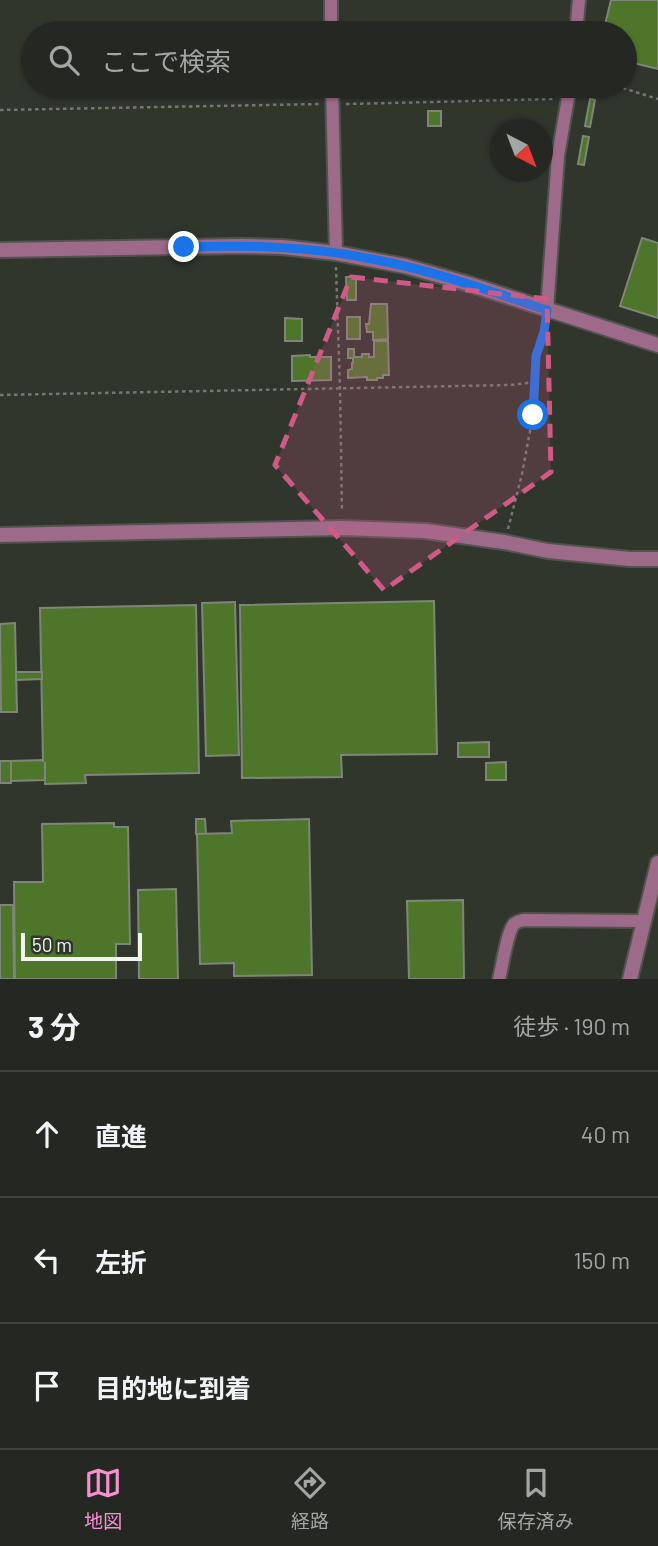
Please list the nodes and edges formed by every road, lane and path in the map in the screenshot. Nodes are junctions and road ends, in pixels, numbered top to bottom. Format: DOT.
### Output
graph roads {
  1 [pos="331,0"];
  2 [pos="579,0"];
  3 [pos="331,21"];
  4 [pos="577,21"];
  5 [pos="637,92"];
  6 [pos="333,98"];
  7 [pos="452,98"];
  8 [pos="569,98"];
  9 [pos="658,99"];
  10 [pos="333,104"];
  11 [pos="0,110"];
  12 [pos="0,250"];
  13 [pos="336,253"];
  14 [pos="547,310"];
  15 [pos="658,345"];
  16 [pos="535,382"];
  17 [pos="341,389"];
  18 [pos="0,395"];
  19 [pos="342,528"];
  20 [pos="0,535"];
  21 [pos="504,542"];
  22 [pos="658,559"];
  23 [pos="658,863"];
  24 [pos="644,921"];
  25 [pos="499,979"];
  26 [pos="630,979"];
  1 -- 3 [label="street"];
  2 -- 4 [label="street"];
  5 -- 9 [label="path"];
  6 -- 10 [label="street"];
  7 -- 10 [label="path"];
  8 -- 14 [label="street"];
  10 -- 11 [label="path"];
  10 -- 13 [label="street"];
  12 -- 13 [label="street"];
  13 -- 14 [label="street"];
  13 -- 17 [label="path"];
  14 -- 15 [label="street"];
  14 -- 16 [label="path"];
  16 -- 17 [label="path"];
  16 -- 21 [label="path"];
  17 -- 18 [label="path"];
  17 -- 19 [label="path"];
  19 -- 20 [label="street"];
  19 -- 21 [label="street"];
  21 -- 22 [label="street"];
  23 -- 24 [label="street"];
  24 -- 25 [label="street"];
  24 -- 26 [label="street"];
}
